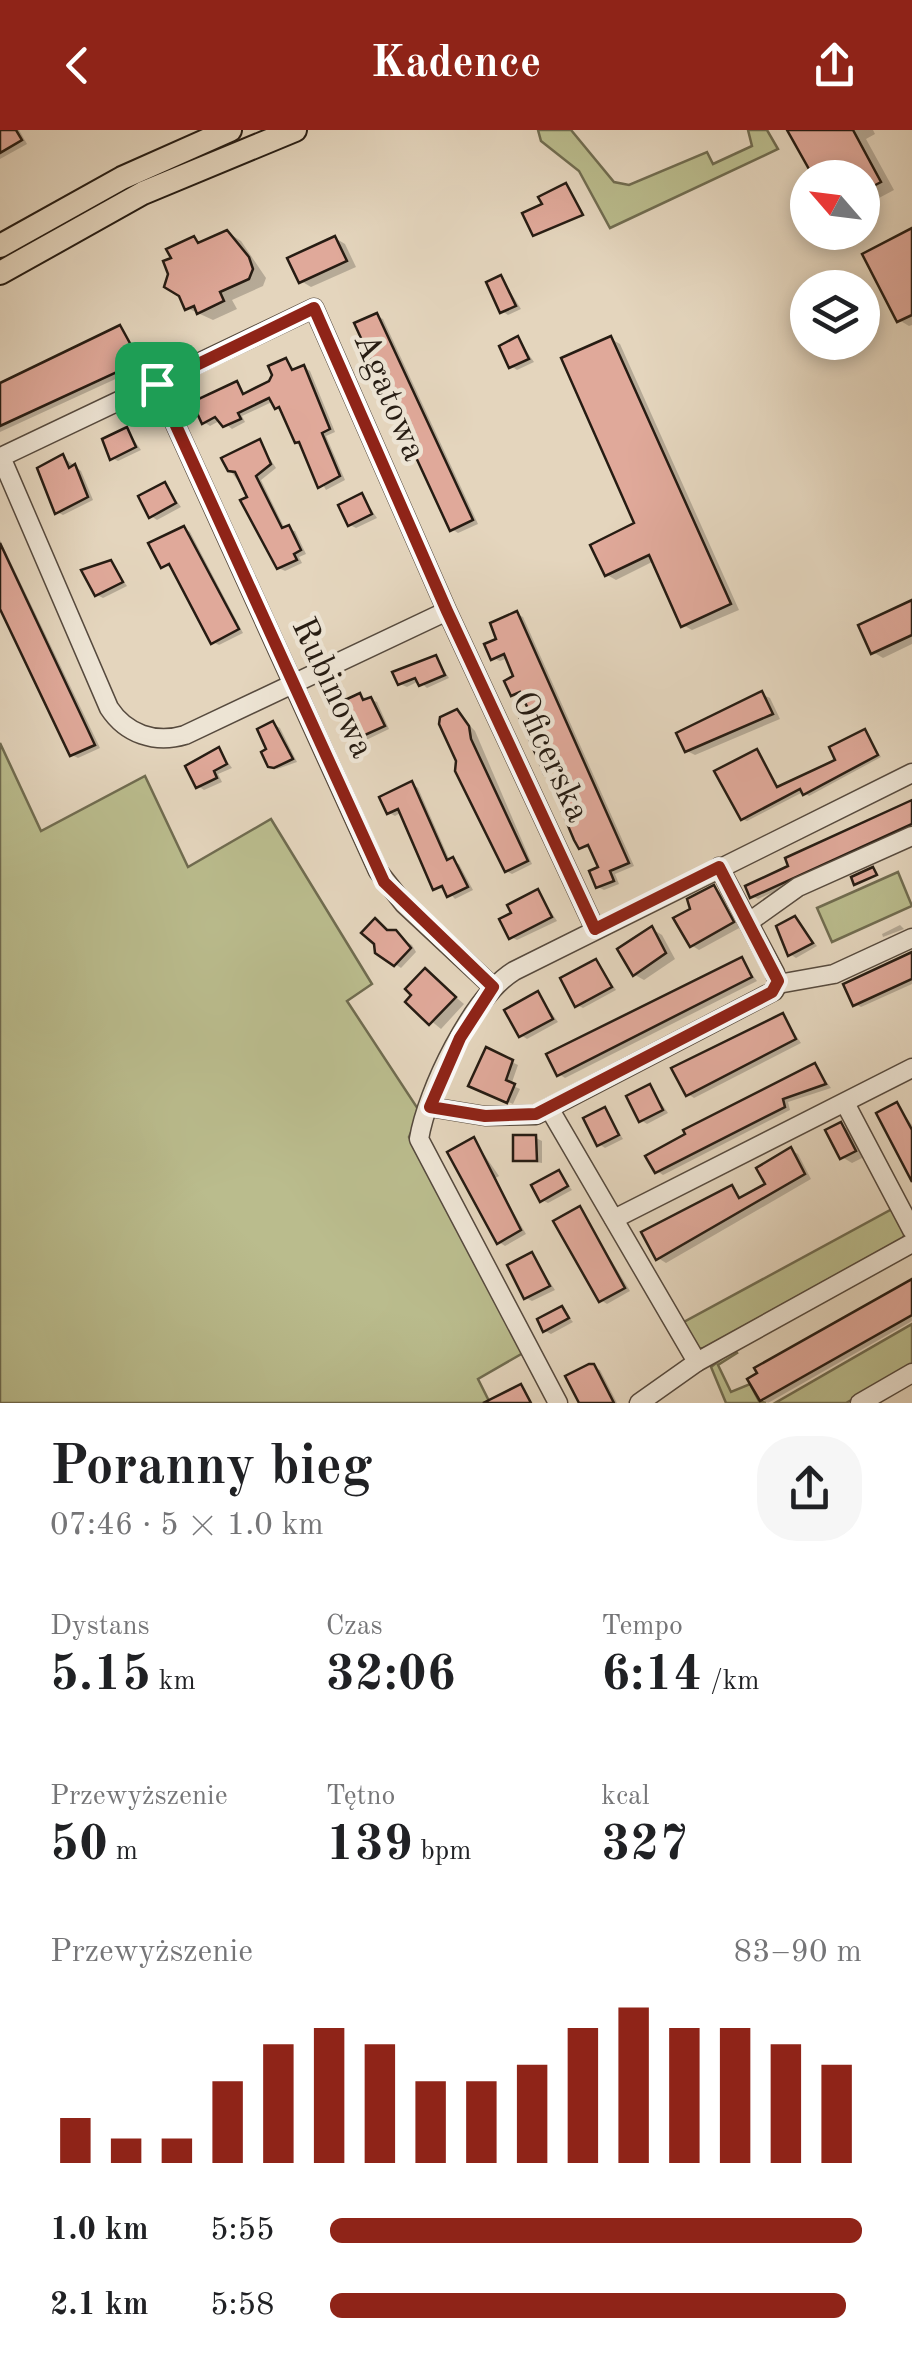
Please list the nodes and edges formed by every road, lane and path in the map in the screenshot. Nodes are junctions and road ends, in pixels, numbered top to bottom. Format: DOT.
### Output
graph roads {
  1 [pos="230,130"];
  2 [pos="295,130"];
  3 [pos="0,246"];
  4 [pos="0,273"];
  5 [pos="157,384"];
  6 [pos="0,457"];
  7 [pos="447,611"];
  8 [pos="296,686"];
  9 [pos="912,773"];
  10 [pos="912,836"];
  11 [pos="719,867"];
  12 [pos="749,922"];
  13 [pos="595,929"];
  14 [pos="912,938"];
  15 [pos="778,984"];
  16 [pos="493,987"];
  17 [pos="912,1068"];
  18 [pos="844,1102"];
  19 [pos="430,1107"];
  20 [pos="550,1108"];
  21 [pos="614,1219"];
  22 [pos="912,1230"];
  23 [pos="912,1244"];
  24 [pos="697,1362"];
  25 [pos="912,1373"];
  26 [pos="558,1403"];
  27 [pos="639,1403"];
  28 [pos="860,1403"];
  1 -- 3 [label="main road"];
  2 -- 4 [label="main road"];
  5 -- 6 [label="street, Agatowa"];
  5 -- 7 [label="street, Agatowa"];
  5 -- 8 [label="street, Rubinowa"];
  6 -- 8 [label="street, Agatowa"];
  7 -- 8 [label="street"];
  7 -- 13 [label="street, Oficerska"];
  8 -- 16 [label="street, Rubinowa"];
  9 -- 11 [label="street"];
  10 -- 12 [label="street"];
  11 -- 12 [label="street"];
  11 -- 13 [label="street"];
  12 -- 15 [label="street"];
  13 -- 16 [label="street"];
  14 -- 15 [label="street"];
  15 -- 20 [label="street"];
  16 -- 19 [label="street"];
  17 -- 18 [label="street"];
  18 -- 21 [label="street"];
  18 -- 22 [label="street"];
  19 -- 20 [label="street"];
  19 -- 26 [label="street"];
  20 -- 21 [label="street"];
  21 -- 24 [label="street"];
  23 -- 24 [label="street"];
  24 -- 27 [label="street"];
  25 -- 28 [label="street"];
}
